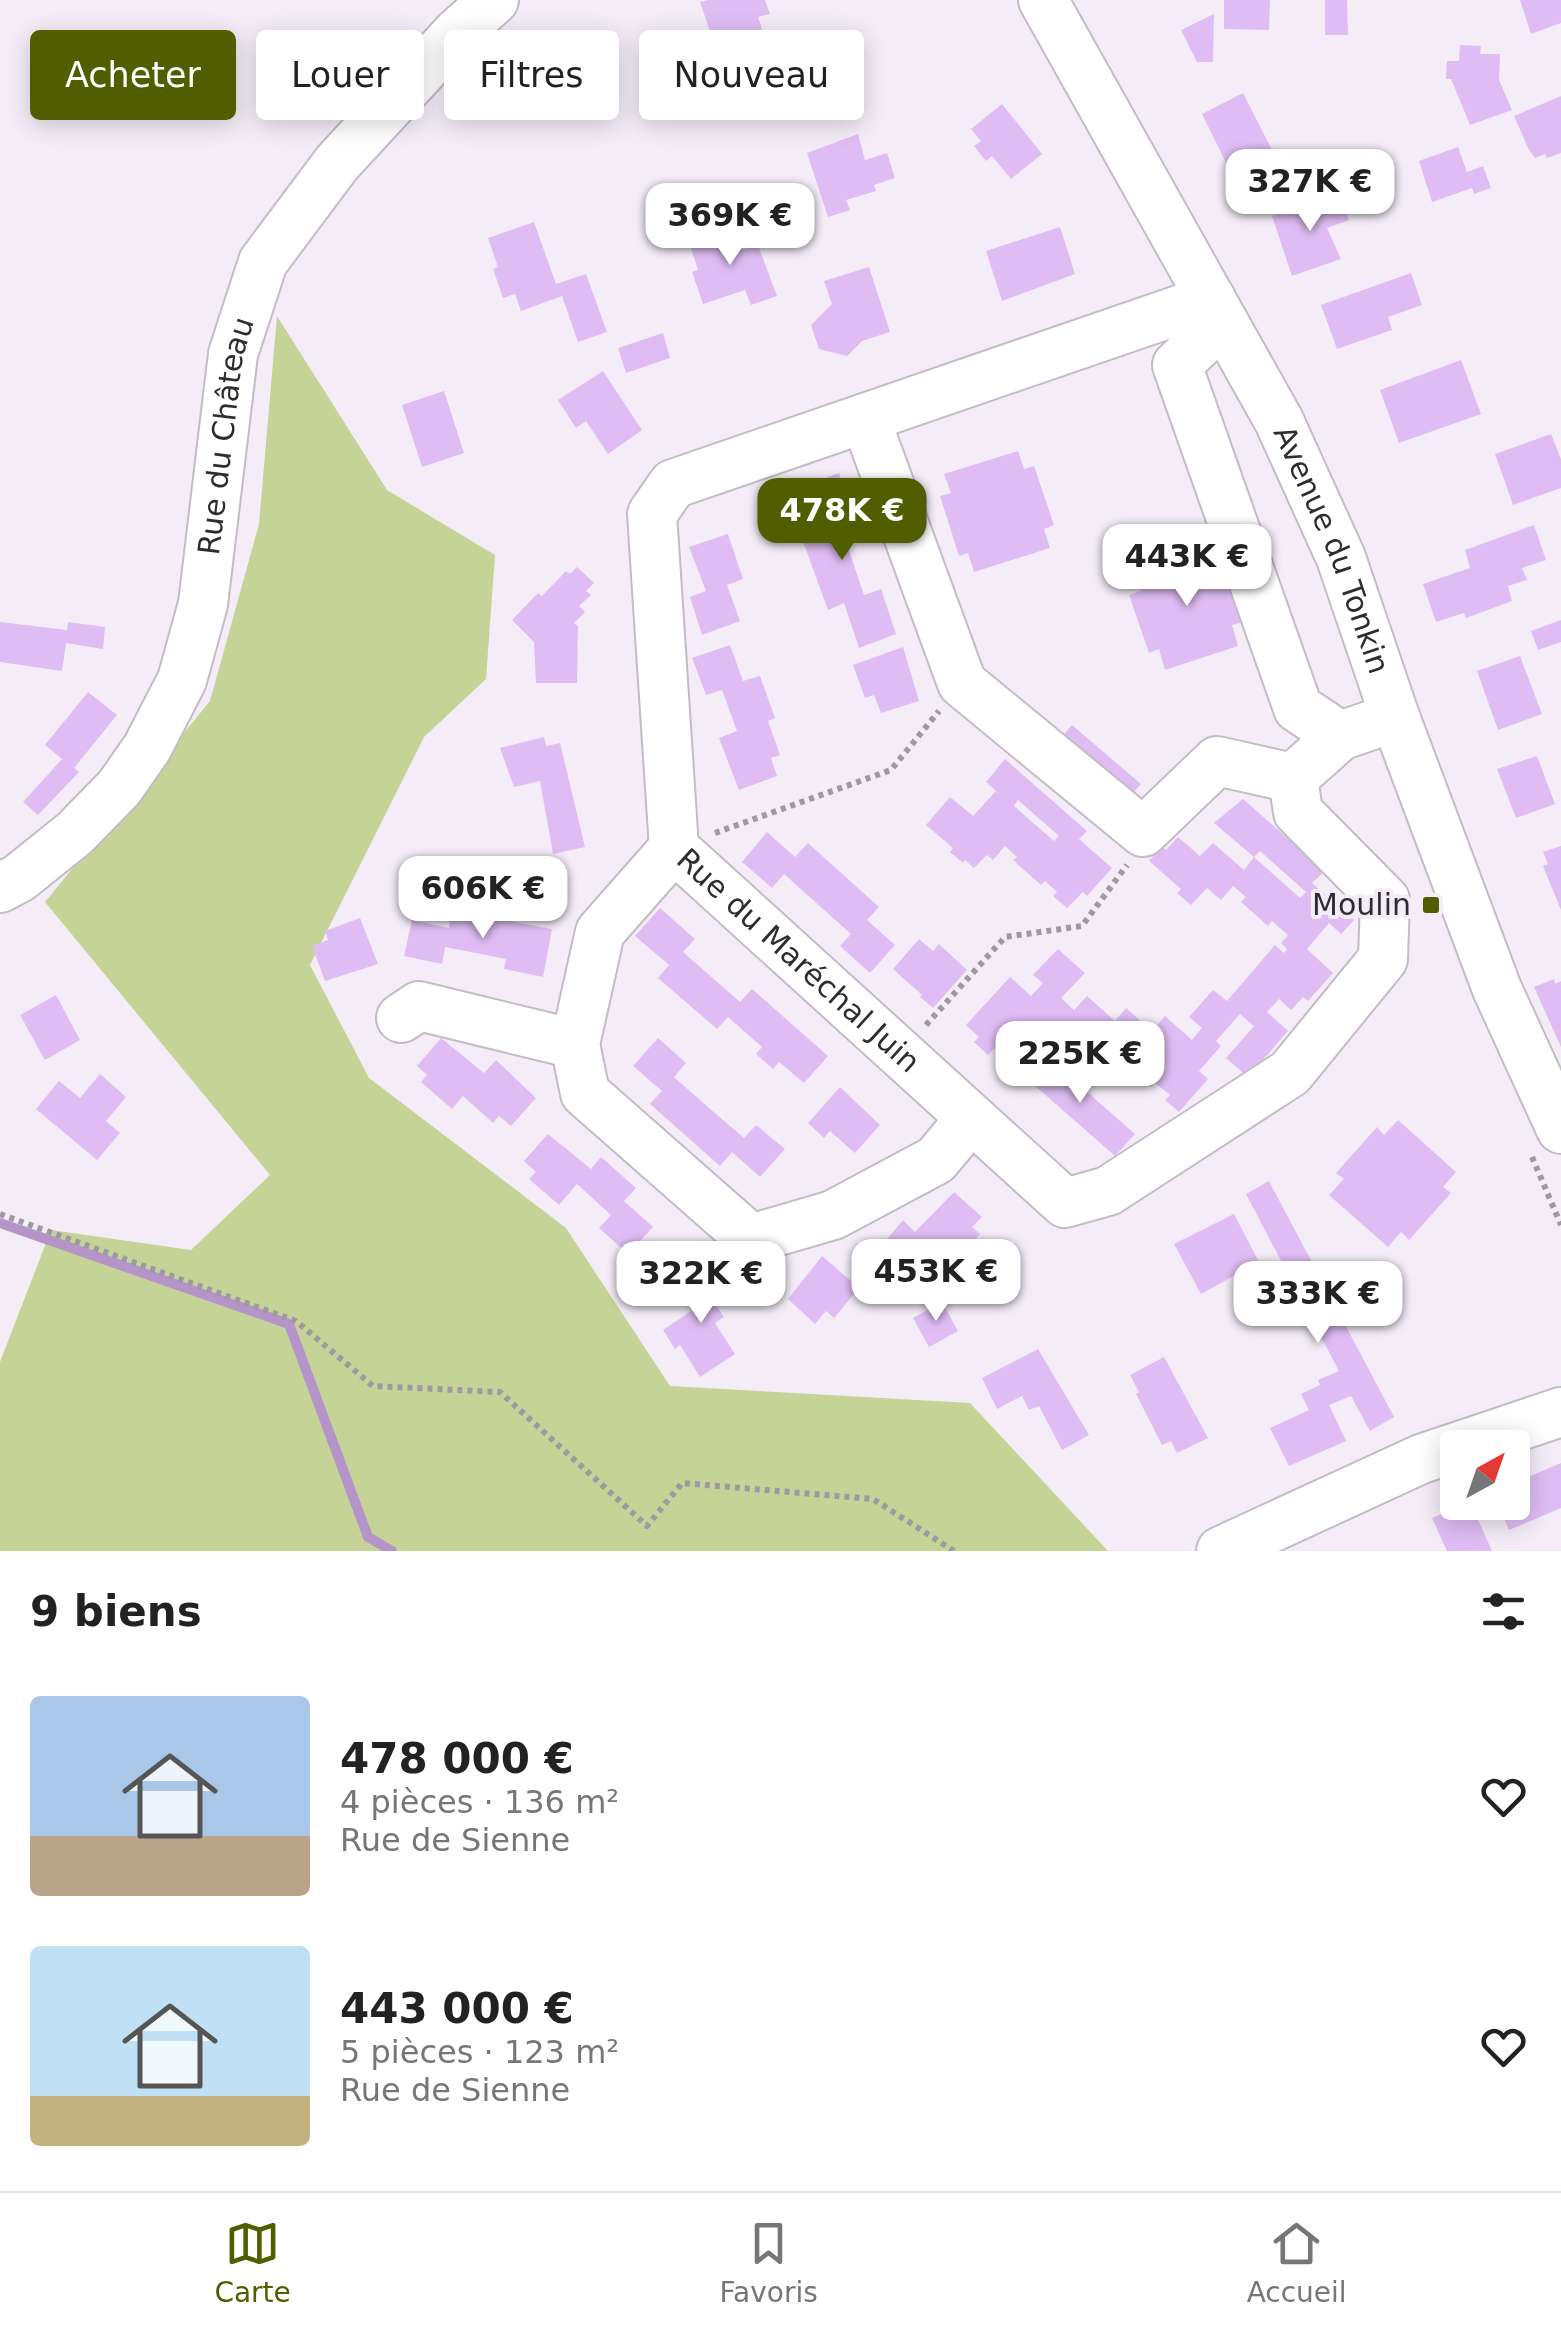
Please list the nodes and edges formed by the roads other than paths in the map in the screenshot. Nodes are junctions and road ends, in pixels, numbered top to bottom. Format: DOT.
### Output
graph roads {
  1 [pos="494,0"];
  2 [pos="1042,5"];
  3 [pos="1217,310"];
  4 [pos="865,418"];
  5 [pos="1395,717"];
  6 [pos="1340,736"];
  7 [pos="1293,778"];
  8 [pos="674,848"];
  9 [pos="0,888"];
  10 [pos="401,1018"];
  11 [pos="574,1044"];
  12 [pos="972,1118"];
  13 [pos="1561,1130"];
  14 [pos="1561,1412"];
  15 [pos="1221,1551"];
  1 -- 9 [label="street, Rue du Château"];
  2 -- 3 [label="street, Avenue du Tonkin"];
  3 -- 4 [label="street, Rue du Maréchal Juin"];
  3 -- 5 [label="street, Avenue du Tonkin"];
  3 -- 6 [label="street"];
  4 -- 7 [label="street"];
  4 -- 8 [label="street, Rue du Maréchal Juin"];
  5 -- 6 [label="street"];
  5 -- 13 [label="street, Avenue du Tonkin"];
  6 -- 7 [label="street"];
  7 -- 12 [label="street, Rue du Maréchal Juin"];
  8 -- 11 [label="street"];
  8 -- 12 [label="street, Rue du Maréchal Juin"];
  10 -- 11 [label="street"];
  11 -- 12 [label="street"];
  14 -- 15 [label="street"];
}
